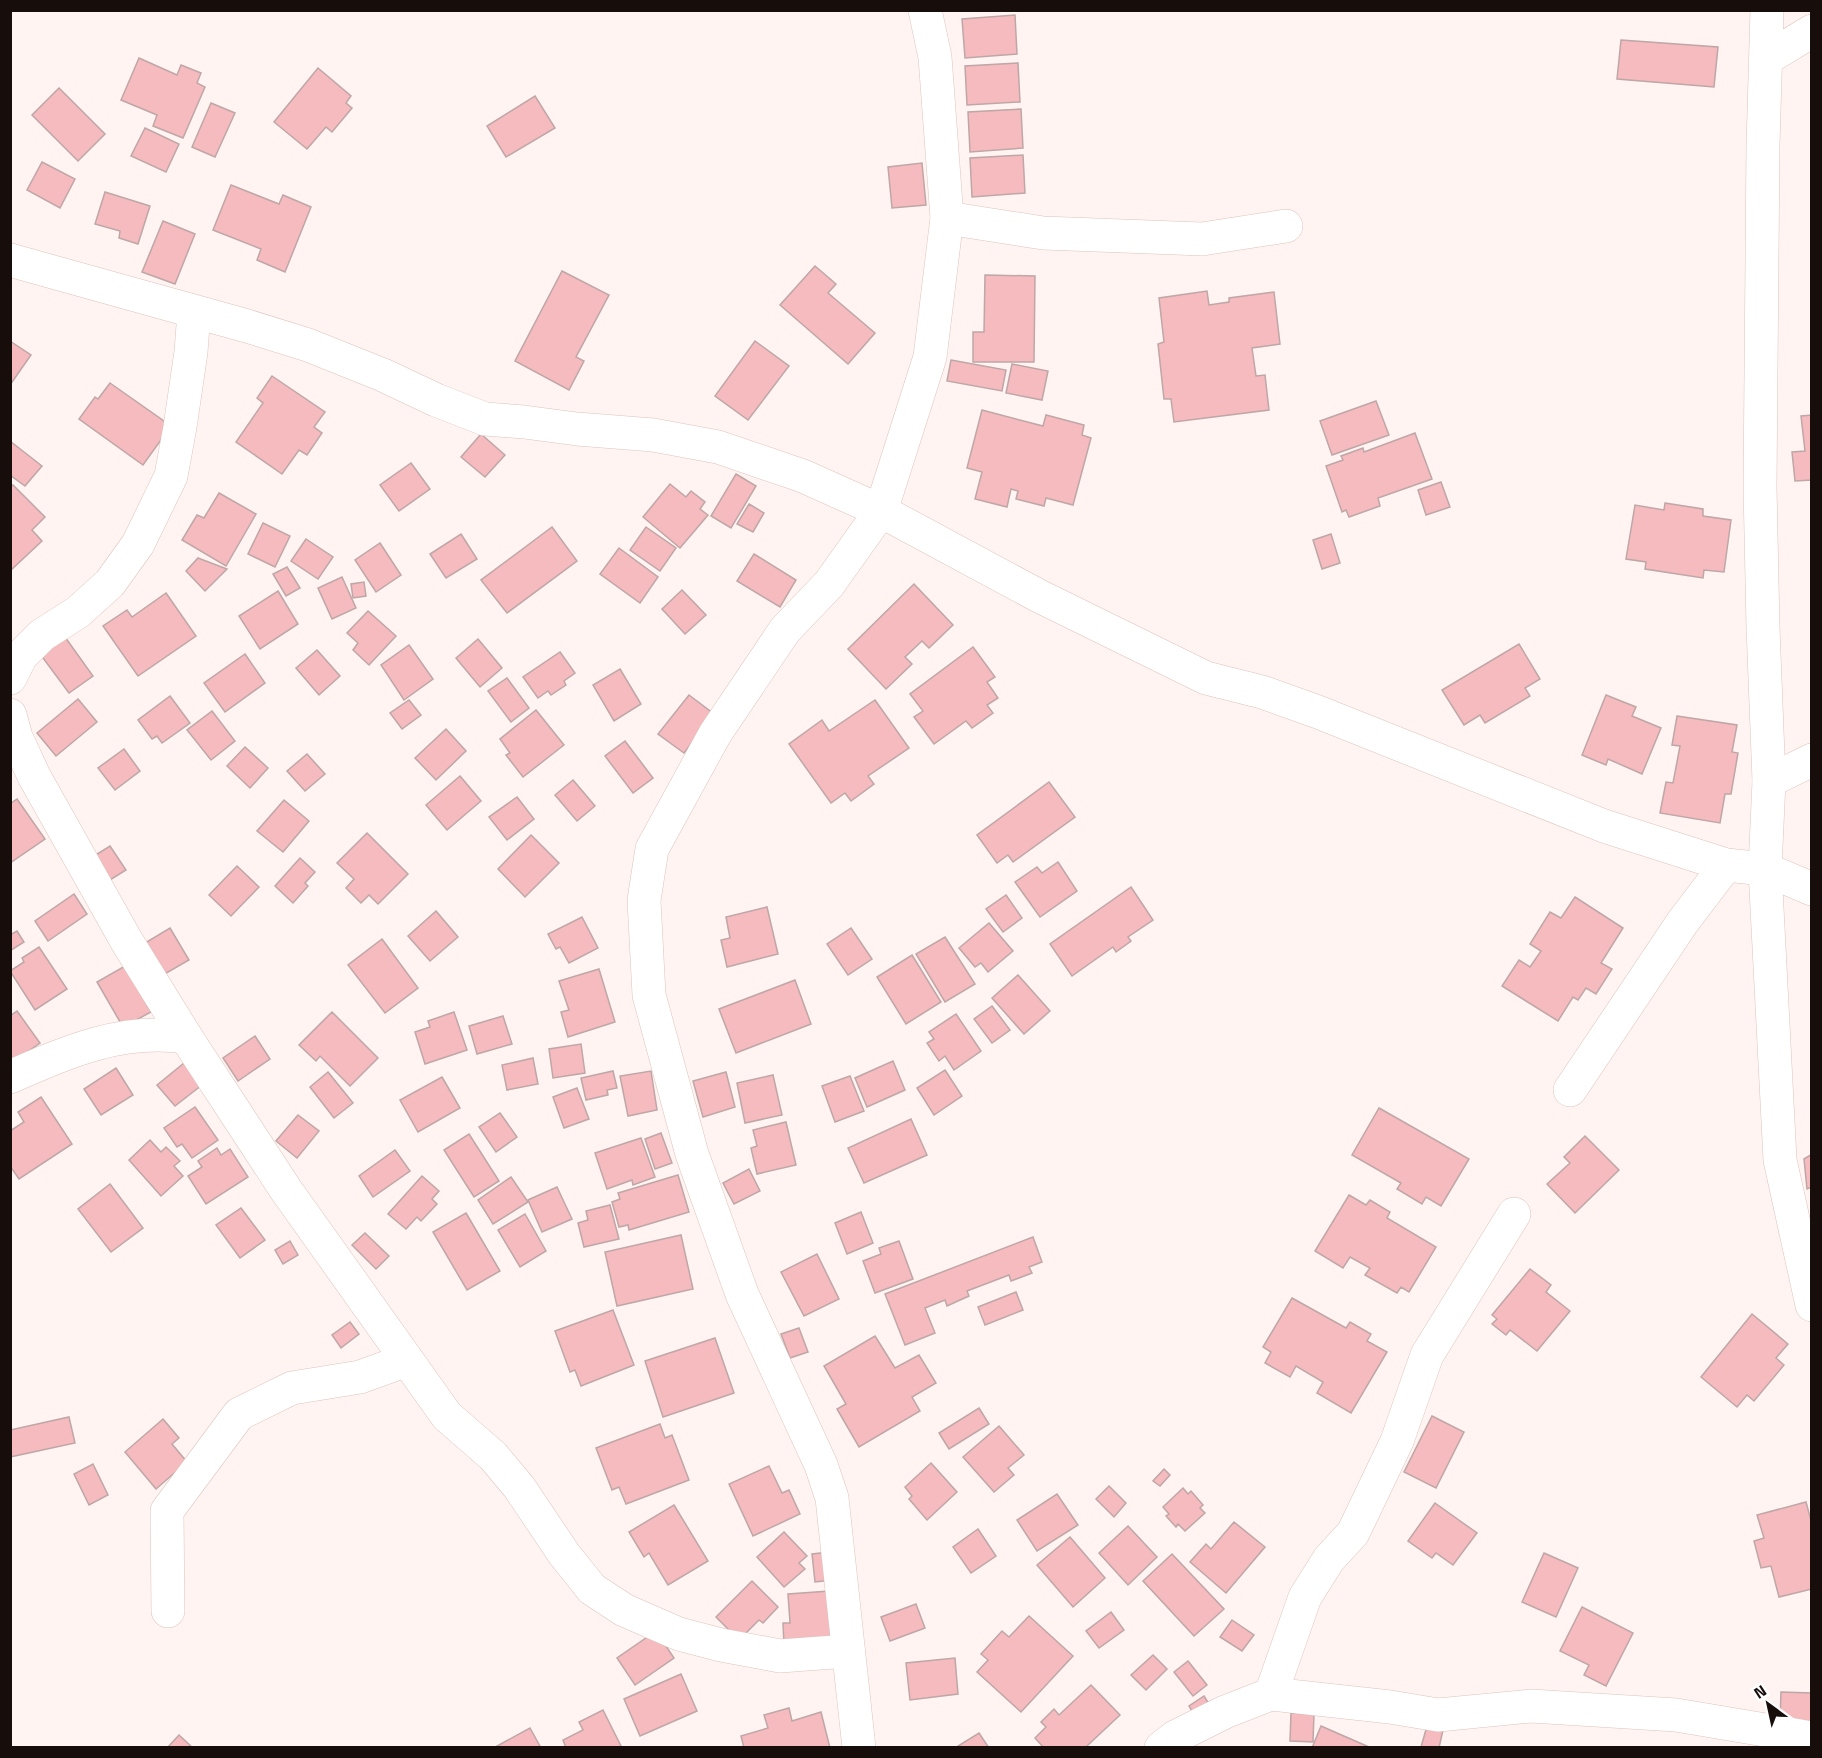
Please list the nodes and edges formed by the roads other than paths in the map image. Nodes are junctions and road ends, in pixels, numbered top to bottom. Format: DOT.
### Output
graph roads {
  1 [pos="925,10"];
  2 [pos="1767,10"];
  3 [pos="1812,31"];
  4 [pos="1766,59"];
  5 [pos="947,218"];
  6 [pos="1286,226"];
  7 [pos="10,260"];
  8 [pos="194,312"];
  9 [pos="881,511"];
  10 [pos="10,678"];
  11 [pos="10,715"];
  12 [pos="1812,760"];
  13 [pos="1769,781"];
  14 [pos="1726,865"];
  15 [pos="1765,869"];
  16 [pos="1812,889"];
  17 [pos="186,1036"];
  18 [pos="10,1077"];
  19 [pos="1570,1090"];
  20 [pos="1514,1214"];
  21 [pos="1812,1305"];
  22 [pos="407,1360"];
  23 [pos="168,1611"];
  24 [pos="848,1651"];
  25 [pos="1271,1694"];
  26 [pos="1812,1738"];
  27 [pos="859,1748"];
  28 [pos="1161,1748"];
  1 -- 5 [label="street"];
  2 -- 4 [label="street"];
  3 -- 4 [label="street"];
  4 -- 13 [label="street"];
  5 -- 6 [label="street"];
  5 -- 9 [label="street"];
  7 -- 8 [label="street"];
  8 -- 9 [label="street"];
  8 -- 10 [label="street"];
  9 -- 14 [label="street"];
  9 -- 24 [label="street"];
  11 -- 17 [label="street"];
  12 -- 13 [label="street"];
  13 -- 15 [label="street"];
  14 -- 15 [label="street"];
  14 -- 19 [label="street"];
  15 -- 16 [label="street"];
  15 -- 21 [label="street"];
  17 -- 18 [label="street"];
  17 -- 22 [label="street"];
  20 -- 25 [label="street"];
  22 -- 23 [label="street"];
  22 -- 24 [label="street"];
  24 -- 27 [label="street"];
  25 -- 26 [label="street"];
  25 -- 28 [label="street"];
}
